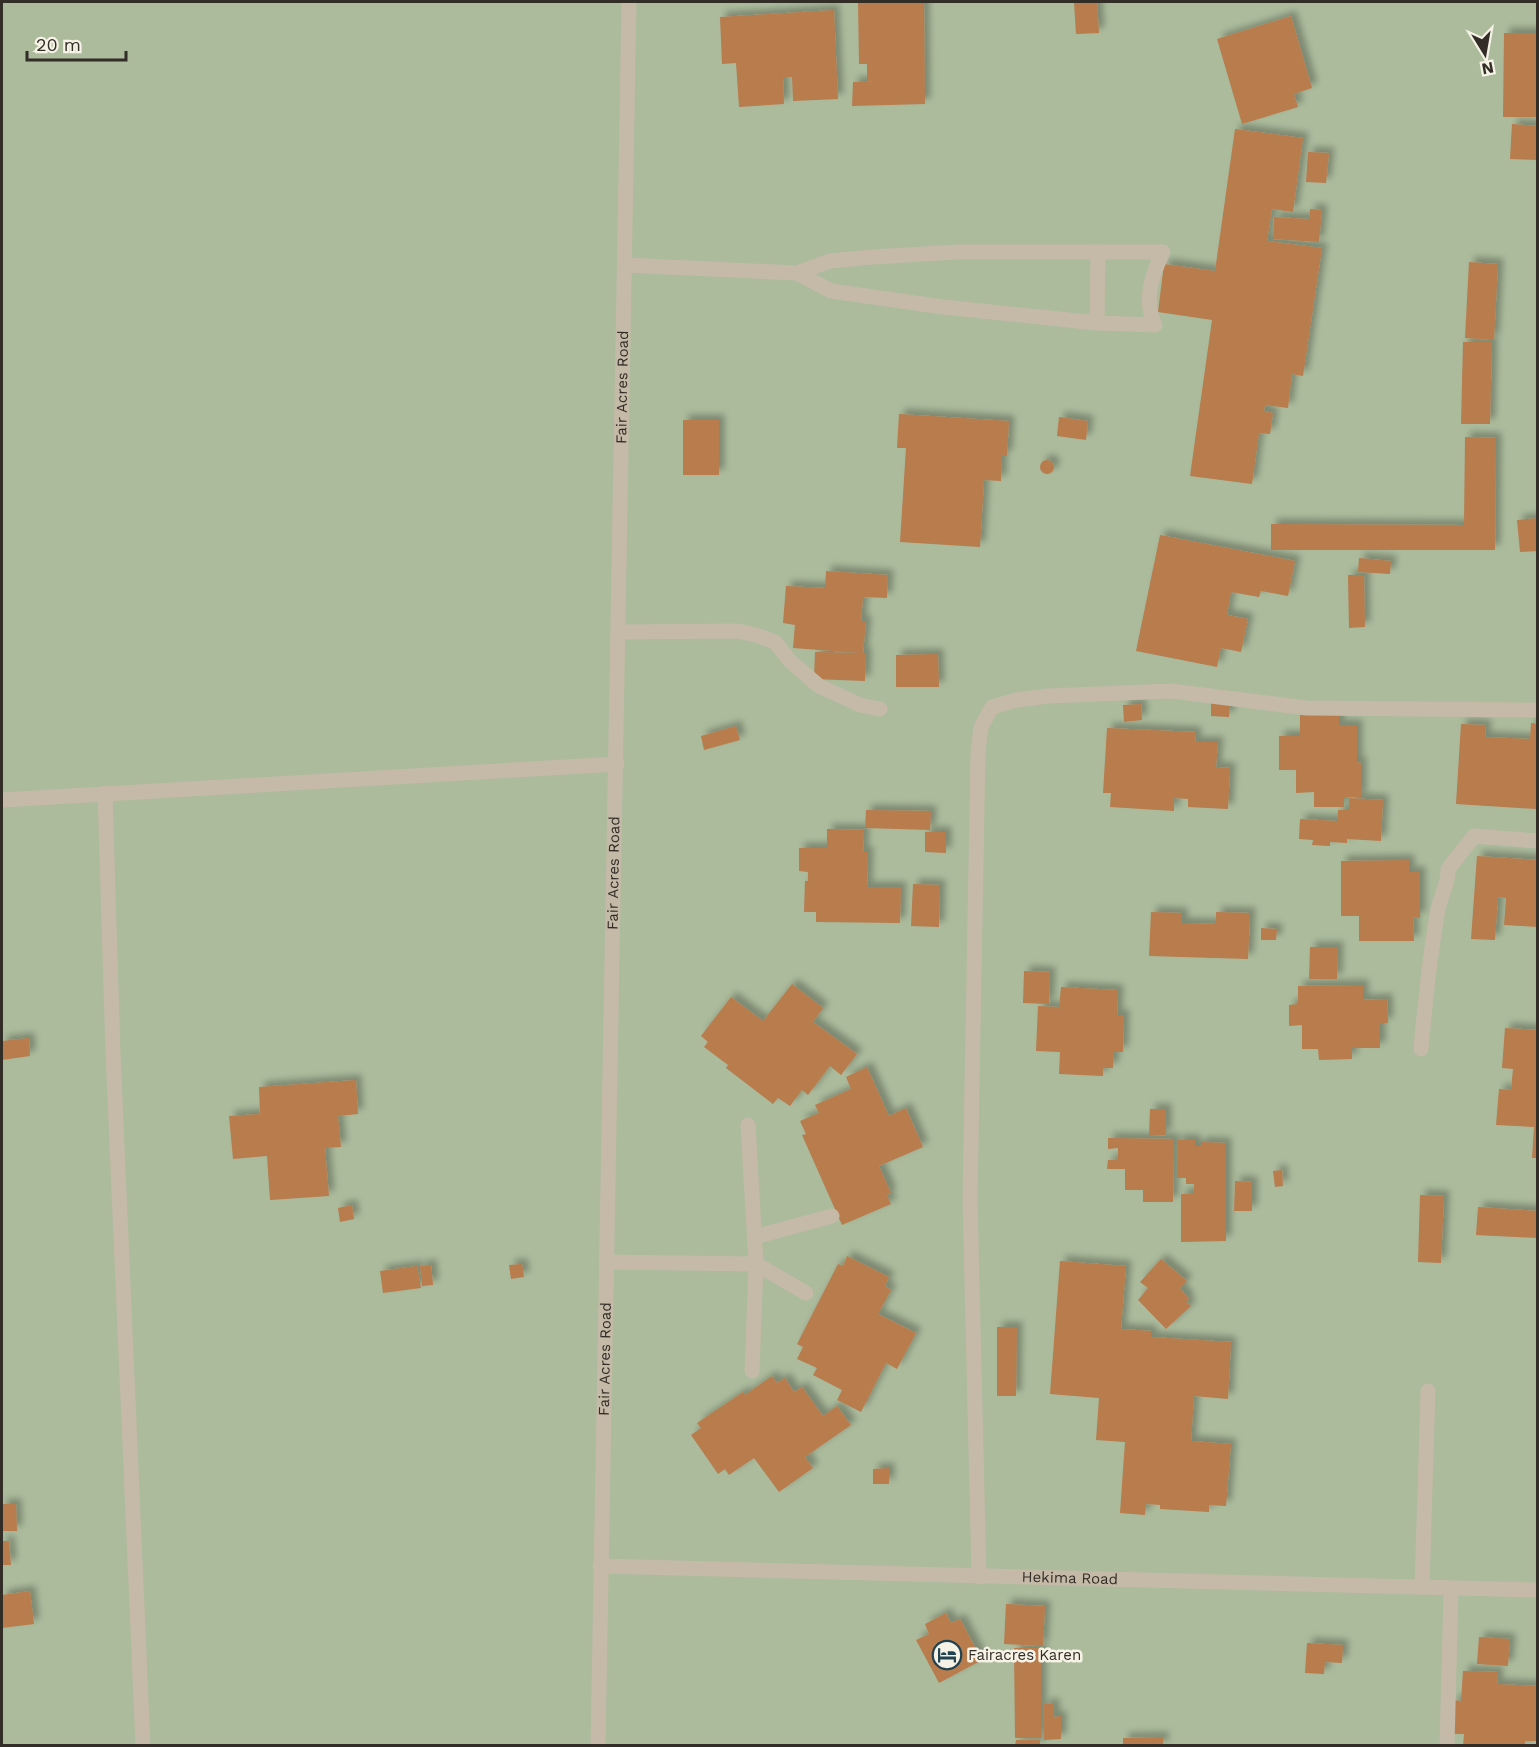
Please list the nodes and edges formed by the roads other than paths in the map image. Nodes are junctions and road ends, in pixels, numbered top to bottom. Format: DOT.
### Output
graph roads {
  1 [pos="629,2"];
  2 [pos="1098,252"];
  3 [pos="625,266"];
  4 [pos="797,273"];
  5 [pos="1097,324"];
  6 [pos="619,632"];
  7 [pos="880,709"];
  8 [pos="1538,710"];
  9 [pos="617,764"];
  10 [pos="105,793"];
  11 [pos="2,800"];
  12 [pos="1538,841"];
  13 [pos="1421,1049"];
  14 [pos="748,1125"];
  15 [pos="832,1216"];
  16 [pos="755,1237"];
  17 [pos="606,1262"];
  18 [pos="756,1264"];
  19 [pos="806,1293"];
  20 [pos="752,1371"];
  21 [pos="1428,1391"];
  22 [pos="600,1566"];
  23 [pos="980,1577"];
  24 [pos="1422,1587"];
  25 [pos="1451,1589"];
  26 [pos="1538,1590"];
  27 [pos="143,1746"];
  28 [pos="598,1746"];
  29 [pos="1447,1746"];
  1 -- 3 [label="street, Fair Acres Road"];
  2 -- 4 [label="street"];
  2 -- 5 [label="street"];
  2 -- 5 [label="street"];
  3 -- 4 [label="street"];
  3 -- 6 [label="street, Fair Acres Road"];
  4 -- 5 [label="street"];
  6 -- 7 [label="street"];
  6 -- 9 [label="street, Fair Acres Road"];
  8 -- 23 [label="street"];
  9 -- 10 [label="street"];
  9 -- 17 [label="street, Fair Acres Road"];
  10 -- 11 [label="street"];
  10 -- 27 [label="street"];
  12 -- 13 [label="street"];
  14 -- 16 [label="street"];
  15 -- 16 [label="street"];
  16 -- 18 [label="street"];
  17 -- 18 [label="street"];
  17 -- 22 [label="street, Fair Acres Road"];
  18 -- 19 [label="street"];
  18 -- 20 [label="street"];
  21 -- 24 [label="street"];
  22 -- 23 [label="street, Hekima Road"];
  22 -- 28 [label="street, Fair Acres Road"];
  23 -- 24 [label="street, Hekima Road"];
  24 -- 25 [label="street, Hekima Road"];
  25 -- 26 [label="street, Hekima Road"];
  25 -- 29 [label="street"];
}
